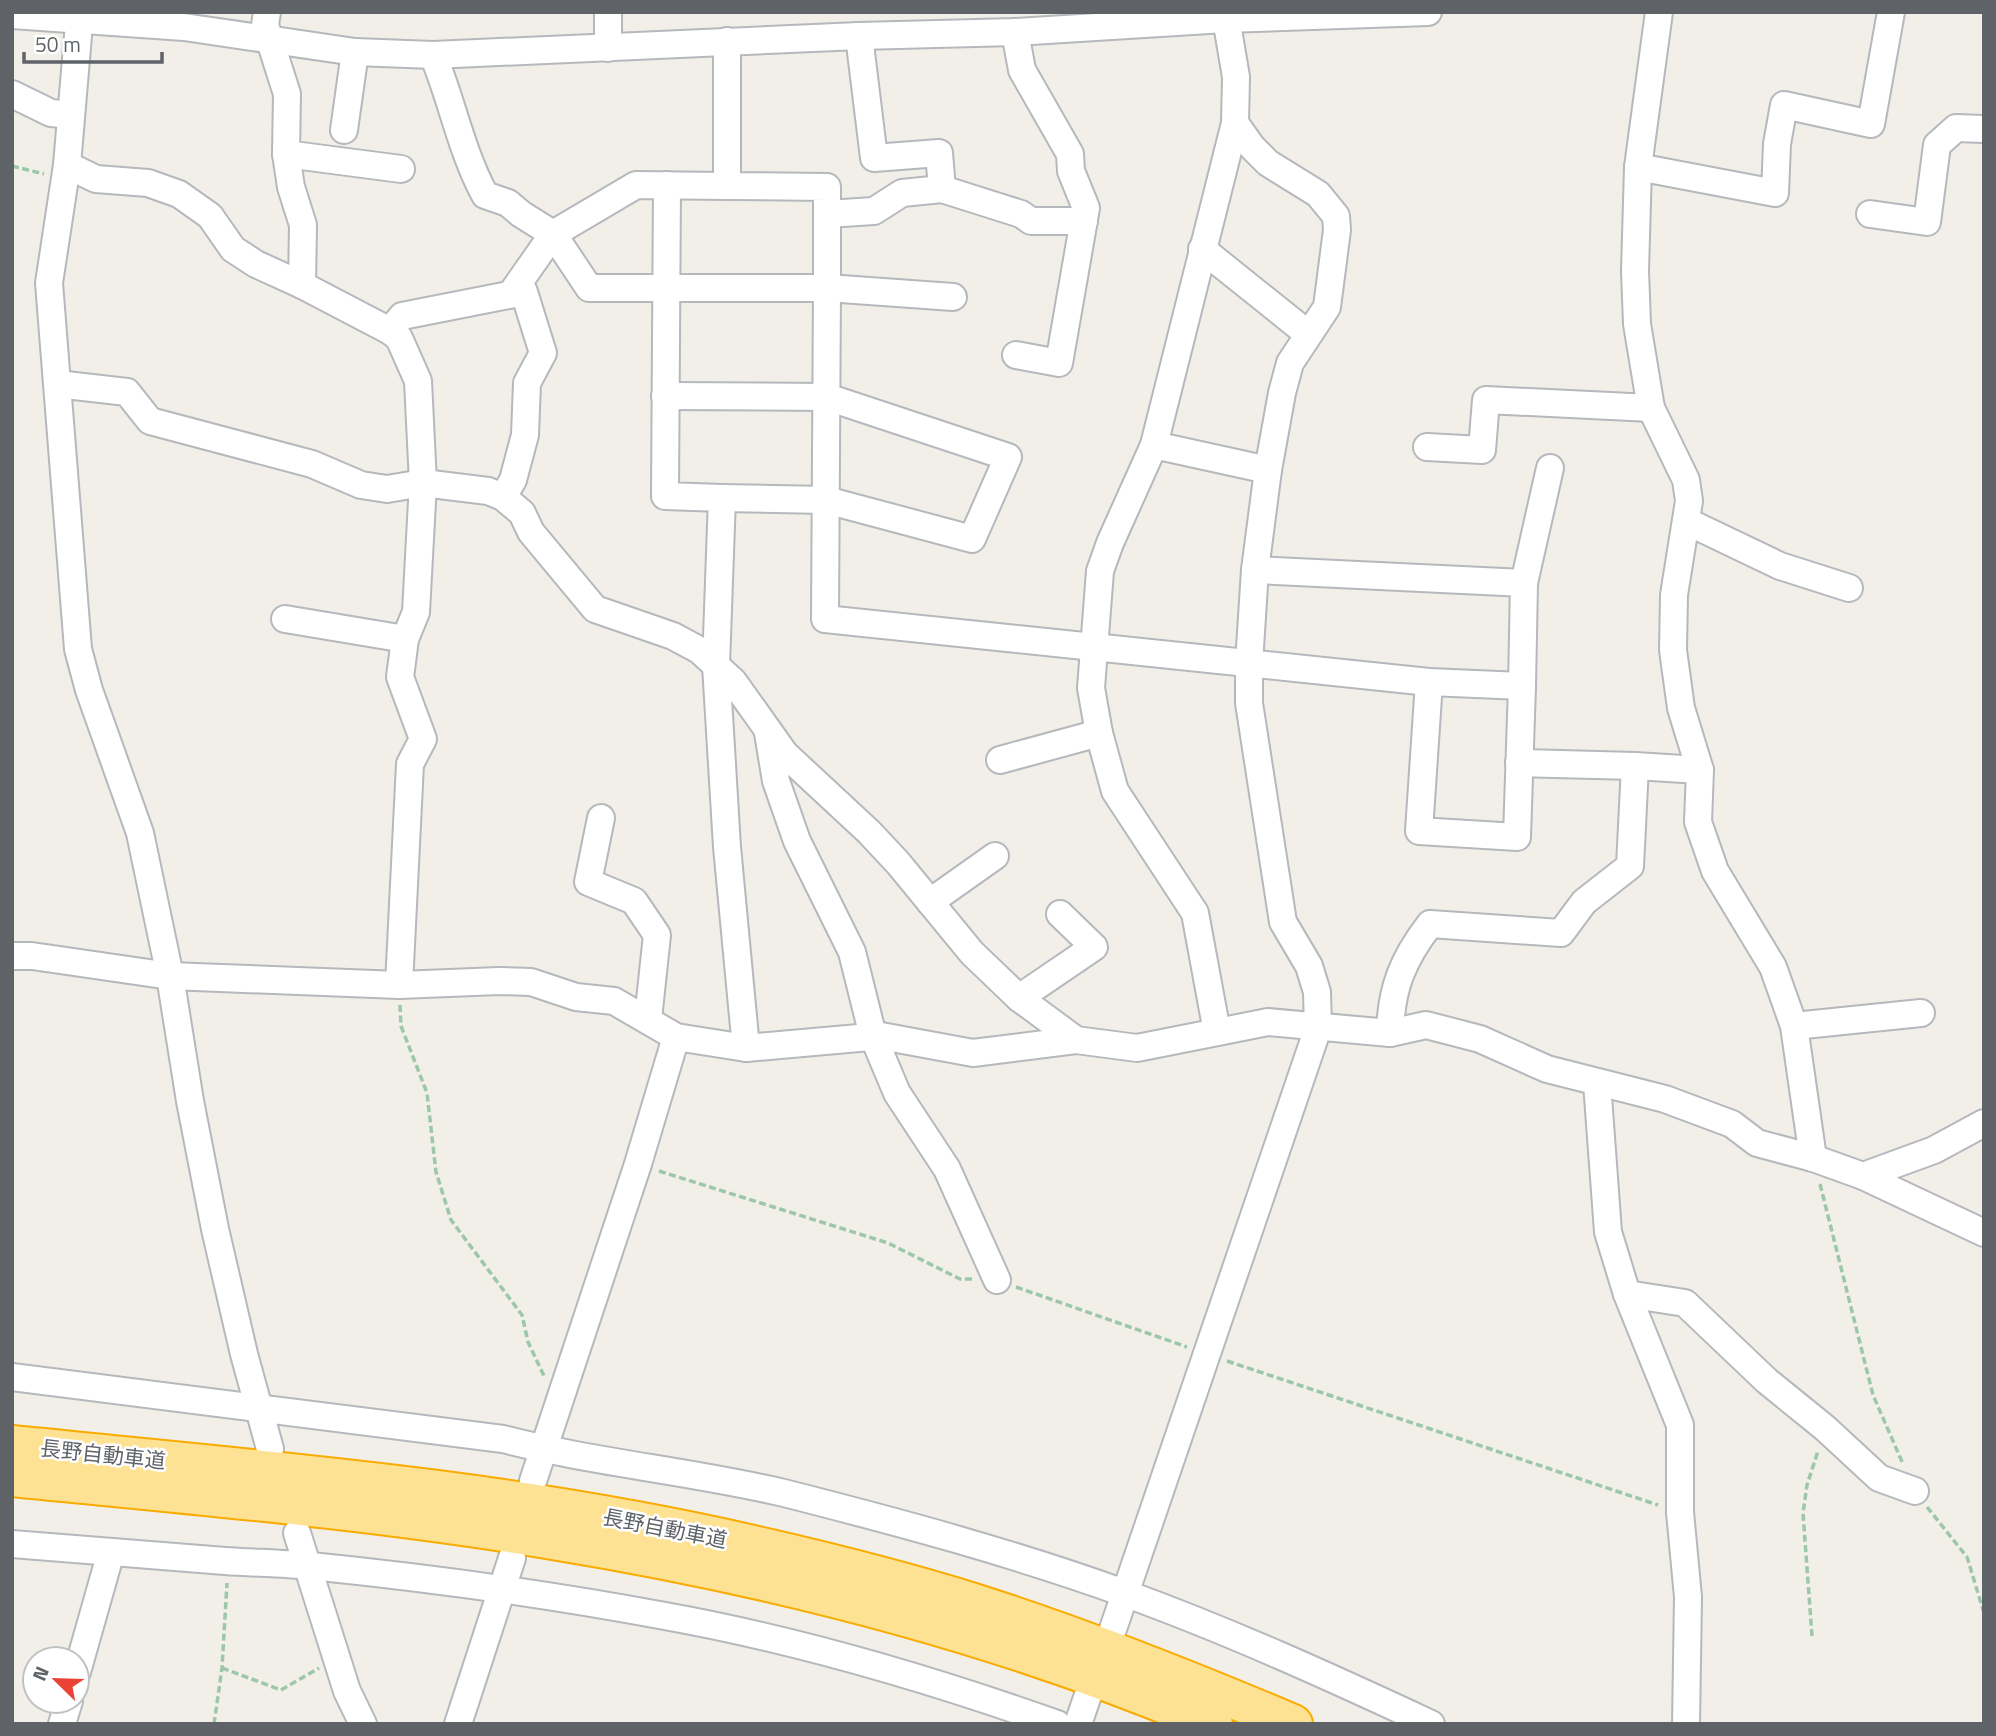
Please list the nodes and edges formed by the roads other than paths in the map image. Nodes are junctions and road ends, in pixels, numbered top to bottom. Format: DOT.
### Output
graph roads {
  1 [pos="267,12"];
  2 [pos="608,12"];
  3 [pos="1428,12"];
  4 [pos="1660,12"];
  5 [pos="1891,12"];
  6 [pos="12,15"];
  7 [pos="80,16"];
  8 [pos="1225,16"];
  9 [pos="1015,32"];
  10 [pos="859,36"];
  11 [pos="270,40"];
  12 [pos="727,41"];
  13 [pos="608,48"];
  14 [pos="355,52"];
  15 [pos="432,55"];
  16 [pos="12,94"];
  17 [pos="71,115"];
  18 [pos="1236,123"];
  19 [pos="1984,129"];
  20 [pos="345,130"];
  21 [pos="286,154"];
  22 [pos="1638,167"];
  23 [pos="66,169"];
  24 [pos="401,169"];
  25 [pos="667,185"];
  26 [pos="727,186"];
  27 [pos="942,189"];
  28 [pos="827,214"];
  29 [pos="1870,215"];
  30 [pos="1084,221"];
  31 [pos="553,234"];
  32 [pos="1202,248"];
  33 [pos="302,285"];
  34 [pos="827,288"];
  35 [pos="667,289"];
  36 [pos="510,294"];
  37 [pos="953,297"];
  38 [pos="390,331"];
  39 [pos="1308,334"];
  40 [pos="1016,355"];
  41 [pos="57,384"];
  42 [pos="665,396"];
  43 [pos="827,397"];
  44 [pos="1651,408"];
  45 [pos="1154,445"];
  46 [pos="1427,447"];
  47 [pos="1550,468"];
  48 [pos="1268,470"];
  49 [pos="424,483"];
  50 [pos="503,498"];
  51 [pos="722,498"];
  52 [pos="826,500"];
  53 [pos="1686,521"];
  54 [pos="1255,570"];
  55 [pos="1524,583"];
  56 [pos="1849,588"];
  57 [pos="285,619"];
  58 [pos="405,639"];
  59 [pos="1094,649"];
  60 [pos="1249,663"];
  61 [pos="716,665"];
  62 [pos="1429,682"];
  63 [pos="1522,686"];
  64 [pos="767,729"];
  65 [pos="1098,733"];
  66 [pos="1000,760"];
  67 [pos="1519,764"];
  68 [pos="1634,766"];
  69 [pos="1700,770"];
  70 [pos="601,817"];
  71 [pos="995,856"];
  72 [pos="930,902"];
  73 [pos="1060,914"];
  74 [pos="12,956"];
  75 [pos="170,976"];
  76 [pos="399,985"];
  77 [pos="1019,998"];
  78 [pos="1921,1013"];
  79 [pos="648,1019"];
  80 [pos="1794,1026"];
  81 [pos="1318,1028"];
  82 [pos="1217,1032"];
  83 [pos="1390,1033"];
  84 [pos="873,1036"];
  85 [pos="676,1037"];
  86 [pos="1076,1040"];
  87 [pos="746,1048"];
  88 [pos="1597,1083"];
  89 [pos="1984,1123"];
  90 [pos="1813,1158"];
  91 [pos="1863,1176"];
  92 [pos="1984,1233"];
  93 [pos="997,1280"];
  94 [pos="1627,1294"];
  95 [pos="12,1377"];
  96 [pos="258,1407"];
  97 [pos="12,1445"];
  98 [pos="270,1449"];
  99 [pos="542,1449"];
  100 [pos="12,1477"];
  101 [pos="533,1481"];
  102 [pos="1915,1491"];
  103 [pos="297,1533"];
  104 [pos="12,1544"];
  105 [pos="111,1552"];
  106 [pos="512,1558"];
  107 [pos="308,1565"];
  108 [pos="503,1589"];
  109 [pos="1125,1593"];
  110 [pos="1114,1629"];
  111 [pos="85,1645"];
  112 [pos="1088,1695"];
  113 [pos="363,1724"];
  114 [pos="458,1724"];
  115 [pos="1057,1724"];
  116 [pos="1078,1724"];
  117 [pos="1213,1724"];
  118 [pos="1293,1724"];
  119 [pos="1431,1724"];
  120 [pos="1686,1724"];
  1 -- 11 [label="street"];
  2 -- 13 [label="street"];
  3 -- 8 [label="street"];
  4 -- 22 [label="street"];
  5 -- 22 [label="street"];
  6 -- 7 [label="street"];
  7 -- 11 [label="street"];
  7 -- 17 [label="street"];
  8 -- 9 [label="street"];
  8 -- 18 [label="street"];
  9 -- 10 [label="street"];
  9 -- 30 [label="street"];
  10 -- 12 [label="street"];
  10 -- 27 [label="street"];
  11 -- 14 [label="street"];
  11 -- 21 [label="street"];
  12 -- 13 [label="street"];
  12 -- 26 [label="street"];
  13 -- 15 [label="street"];
  14 -- 15 [label="street"];
  14 -- 20 [label="street"];
  15 -- 31 [label="street"];
  16 -- 17 [label="street"];
  17 -- 23 [label="street"];
  18 -- 32 [label="street"];
  18 -- 39 [label="street"];
  19 -- 29 [label="street"];
  21 -- 24 [label="street"];
  21 -- 33 [label="street"];
  22 -- 44 [label="street"];
  23 -- 33 [label="street"];
  23 -- 41 [label="street"];
  25 -- 26 [label="street"];
  25 -- 31 [label="street"];
  25 -- 35 [label="street"];
  26 -- 28 [label="street"];
  27 -- 28 [label="street"];
  27 -- 30 [label="street"];
  28 -- 34 [label="street"];
  30 -- 40 [label="street"];
  31 -- 35 [label="street"];
  31 -- 36 [label="street"];
  32 -- 39 [label="street"];
  32 -- 45 [label="street"];
  33 -- 38 [label="street"];
  34 -- 35 [label="street"];
  34 -- 37 [label="street"];
  34 -- 43 [label="street"];
  35 -- 42 [label="street"];
  36 -- 38 [label="street"];
  36 -- 50 [label="street"];
  38 -- 49 [label="street"];
  39 -- 48 [label="street"];
  41 -- 49 [label="street"];
  41 -- 75 [label="street"];
  42 -- 43 [label="street"];
  42 -- 51 [label="street"];
  43 -- 52 [label="street"];
  43 -- 52 [label="street"];
  44 -- 46 [label="street"];
  44 -- 53 [label="street"];
  45 -- 48 [label="street"];
  45 -- 59 [label="street"];
  47 -- 55 [label="street"];
  48 -- 54 [label="street"];
  49 -- 50 [label="street"];
  49 -- 58 [label="street"];
  50 -- 61 [label="street"];
  51 -- 52 [label="street"];
  51 -- 61 [label="street"];
  52 -- 59 [label="street"];
  53 -- 56 [label="street"];
  53 -- 69 [label="street"];
  54 -- 55 [label="street"];
  54 -- 60 [label="street"];
  55 -- 63 [label="street"];
  57 -- 58 [label="street"];
  58 -- 76 [label="street"];
  59 -- 60 [label="street"];
  59 -- 65 [label="street"];
  60 -- 62 [label="street"];
  60 -- 81 [label="street"];
  61 -- 64 [label="street"];
  61 -- 87 [label="street"];
  62 -- 63 [label="street"];
  62 -- 67 [label="street"];
  63 -- 67 [label="street"];
  64 -- 72 [label="street"];
  64 -- 84 [label="street"];
  65 -- 66 [label="street"];
  65 -- 82 [label="street"];
  67 -- 68 [label="street"];
  68 -- 69 [label="street"];
  68 -- 83 [label="street"];
  69 -- 80 [label="street"];
  70 -- 79 [label="street"];
  71 -- 72 [label="street"];
  72 -- 77 [label="street"];
  73 -- 77 [label="street"];
  74 -- 75 [label="street"];
  75 -- 76 [label="street"];
  75 -- 96 [label="street"];
  76 -- 79 [label="street"];
  77 -- 86 [label="street"];
  78 -- 80 [label="street"];
  79 -- 85 [label="street"];
  80 -- 90 [label="street"];
  81 -- 82 [label="street"];
  81 -- 83 [label="street"];
  81 -- 109 [label="street"];
  82 -- 86 [label="street"];
  83 -- 88 [label="street"];
  84 -- 86 [label="street"];
  84 -- 87 [label="street"];
  84 -- 93 [label="street"];
  85 -- 87 [label="street"];
  85 -- 99 [label="street"];
  88 -- 90 [label="street"];
  88 -- 94 [label="street"];
  89 -- 91 [label="street"];
  90 -- 91 [label="street"];
  91 -- 92 [label="street"];
  94 -- 102 [label="street"];
  94 -- 120 [label="street"];
  95 -- 96 [label="street"];
  96 -- 98 [label="street"];
  96 -- 99 [label="street"];
  97 -- 118 [label="highway, 長野自動車道"];
  99 -- 101 [label="street"];
  99 -- 109 [label="street"];
  100 -- 117 [label="highway, 長野自動車道"];
  103 -- 107 [label="street"];
  104 -- 105 [label="street"];
  105 -- 107 [label="street"];
  105 -- 111 [label="street"];
  106 -- 108 [label="street"];
  107 -- 108 [label="street"];
  107 -- 113 [label="street"];
  108 -- 114 [label="street"];
  108 -- 115 [label="street"];
  109 -- 110 [label="street"];
  109 -- 119 [label="street"];
  112 -- 116 [label="street"];
}
